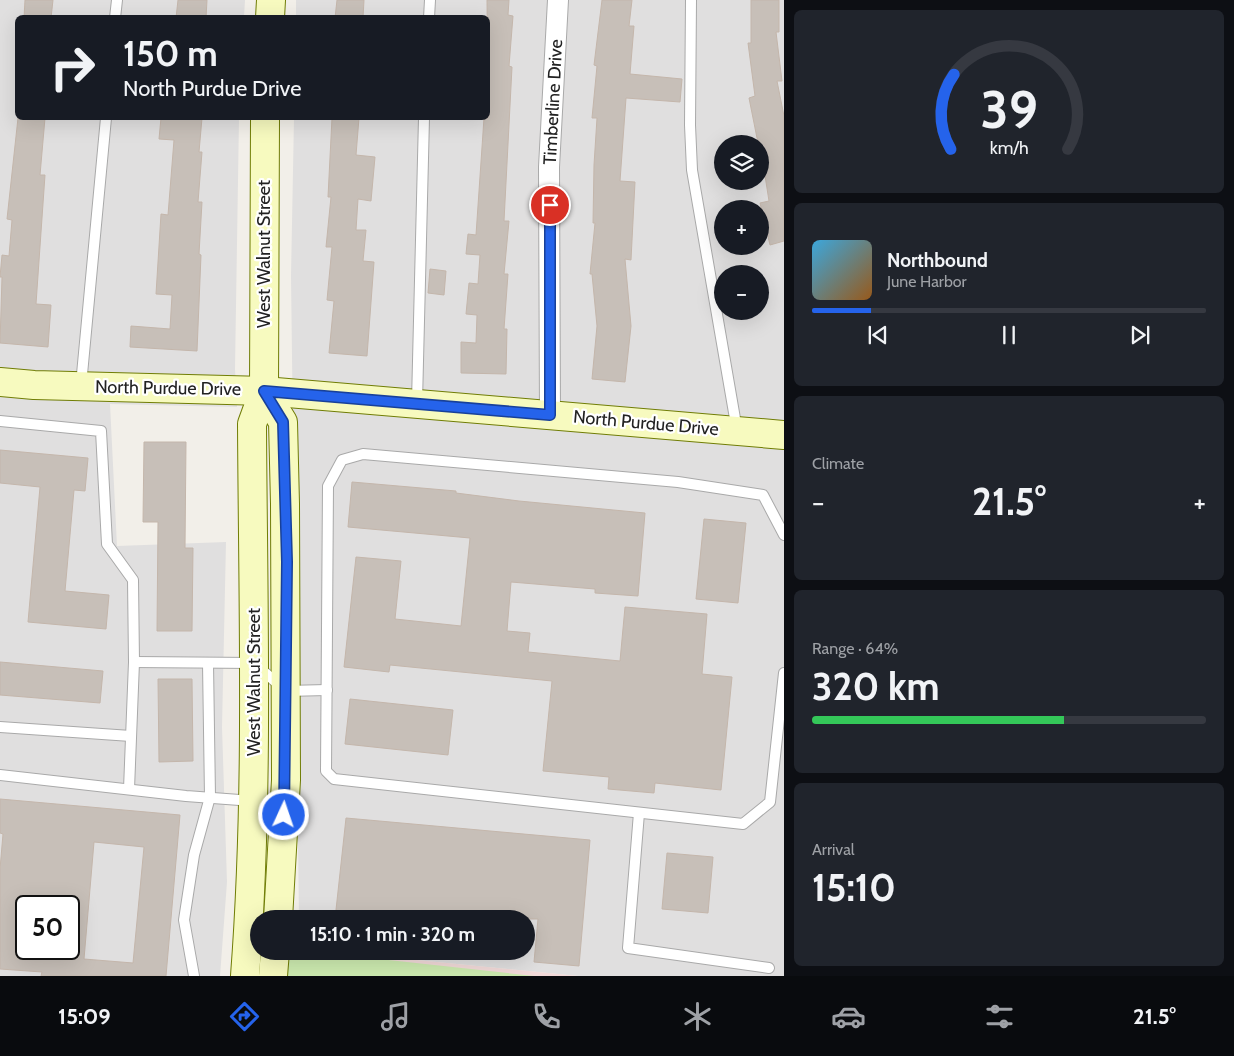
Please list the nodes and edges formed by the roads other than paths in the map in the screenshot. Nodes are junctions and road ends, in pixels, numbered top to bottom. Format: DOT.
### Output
graph roads {
  1 [pos="117,0"];
  2 [pos="271,0"];
  3 [pos="430,0"];
  4 [pos="558,0"];
  5 [pos="691,0"];
  6 [pos="116,15"];
  7 [pos="270,15"];
  8 [pos="429,15"];
  9 [pos="106,120"];
  10 [pos="265,120"];
  11 [pos="424,120"];
  12 [pos="0,382"];
  13 [pos="81,386"];
  14 [pos="264,391"];
  15 [pos="417,403"];
  16 [pos="550,415"];
  17 [pos="0,421"];
  18 [pos="737,431"];
  19 [pos="784,435"];
  20 [pos="784,535"];
  21 [pos="134,662"];
  22 [pos="208,663"];
  23 [pos="254,663"];
  24 [pos="784,673"];
  25 [pos="327,690"];
  26 [pos="286,691"];
  27 [pos="0,727"];
  28 [pos="131,736"];
  29 [pos="0,775"];
  30 [pos="128,789"];
  31 [pos="210,797"];
  32 [pos="254,801"];
  33 [pos="639,814"];
  34 [pos="279,910"];
  35 [pos="274,960"];
  36 [pos="769,968"];
  37 [pos="194,976"];
  38 [pos="245,976"];
  39 [pos="273,976"];
  1 -- 6 [label="lane"];
  2 -- 7 [label="main road"];
  3 -- 8 [label="lane"];
  4 -- 16 [label="street, Timberline Drive"];
  5 -- 18 [label="lane"];
  9 -- 13 [label="lane"];
  10 -- 14 [label="main road, West Walnut Street"];
  11 -- 15 [label="lane"];
  12 -- 13 [label="main road, North Purdue Drive"];
  13 -- 14 [label="main road, North Purdue Drive"];
  14 -- 15 [label="main road, North Purdue Drive"];
  14 -- 23 [label="main road, West Walnut Street"];
  14 -- 26 [label="main road, West Walnut Street"];
  15 -- 16 [label="main road, North Purdue Drive"];
  16 -- 18 [label="main road, North Purdue Drive"];
  17 -- 21 [label="lane"];
  18 -- 19 [label="main road, North Purdue Drive"];
  20 -- 25 [label="lane"];
  21 -- 22 [label="lane"];
  21 -- 28 [label="lane"];
  22 -- 23 [label="lane"];
  22 -- 31 [label="lane"];
  23 -- 26 [label="lane"];
  23 -- 32 [label="main road, West Walnut Street"];
  24 -- 33 [label="lane"];
  25 -- 26 [label="lane"];
  25 -- 33 [label="lane"];
  26 -- 34 [label="main road, West Walnut Street"];
  27 -- 28 [label="lane"];
  28 -- 30 [label="lane"];
  29 -- 30 [label="lane"];
  30 -- 31 [label="lane"];
  31 -- 32 [label="lane"];
  31 -- 37 [label="lane"];
  32 -- 38 [label="main road, West Walnut Street"];
  33 -- 36 [label="lane"];
  35 -- 39 [label="main road"];
}
